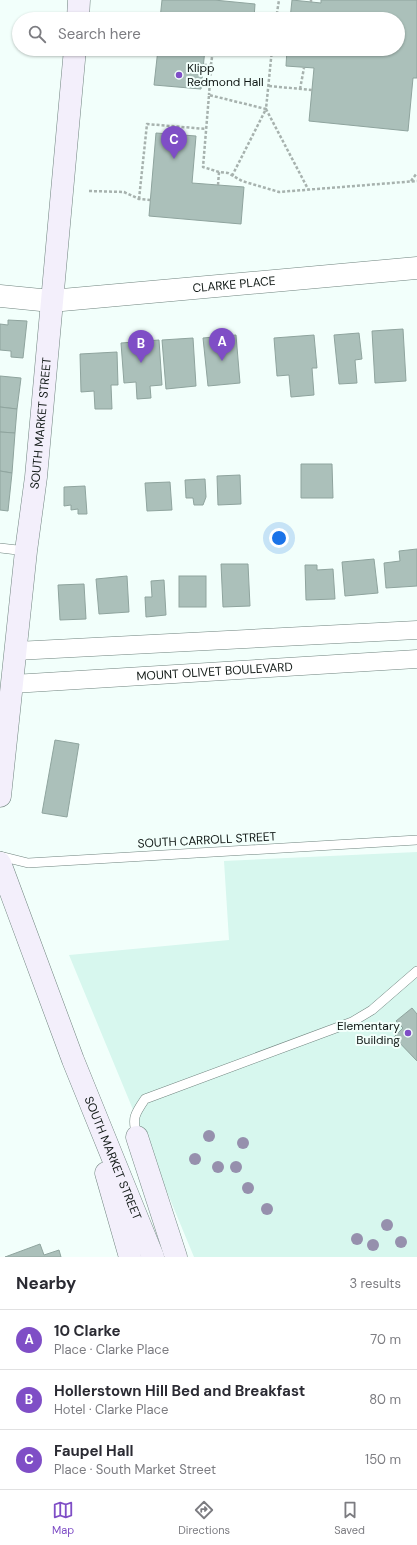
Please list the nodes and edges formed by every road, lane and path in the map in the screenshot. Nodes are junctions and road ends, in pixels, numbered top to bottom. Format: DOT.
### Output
graph roads {
  1 [pos="79,0"];
  2 [pos="279,0"];
  3 [pos="78,12"];
  4 [pos="277,12"];
  5 [pos="74,56"];
  6 [pos="212,56"];
  7 [pos="271,56"];
  8 [pos="204,64"];
  9 [pos="211,64"];
  10 [pos="304,68"];
  11 [pos="269,86"];
  12 [pos="300,88"];
  13 [pos="312,90"];
  14 [pos="209,95"];
  15 [pos="266,109"];
  16 [pos="206,129"];
  17 [pos="219,172"];
  18 [pos="417,173"];
  19 [pos="232,176"];
  20 [pos="410,181"];
  21 [pos="417,181"];
  22 [pos="218,185"];
  23 [pos="308,189"];
  24 [pos="89,191"];
  25 [pos="139,199"];
  26 [pos="151,200"];
  27 [pos="417,268"];
  28 [pos="0,296"];
  29 [pos="51,301"];
  30 [pos="0,548"];
  31 [pos="26,551"];
  32 [pos="417,630"];
  33 [pos="16,651"];
  34 [pos="417,659"];
  35 [pos="13,684"];
  36 [pos="0,787"];
  37 [pos="417,840"];
  38 [pos="0,856"];
  39 [pos="0,863"];
  40 [pos="417,971"];
  41 [pos="73,1060"];
  42 [pos="137,1137"];
  43 [pos="130,1257"];
  44 [pos="153,1257"];
  45 [pos="176,1257"];
  1 -- 3 [label="main road"];
  2 -- 4 [label="path"];
  5 -- 29 [label="main road, SOUTH MARKET STREET"];
  6 -- 9 [label="path"];
  7 -- 11 [label="path"];
  8 -- 9 [label="path"];
  9 -- 14 [label="path"];
  10 -- 12 [label="path"];
  11 -- 12 [label="path"];
  11 -- 15 [label="path"];
  12 -- 13 [label="path"];
  14 -- 15 [label="path"];
  14 -- 16 [label="path"];
  15 -- 19 [label="path"];
  15 -- 23 [label="path"];
  16 -- 17 [label="path"];
  16 -- 25 [label="path"];
  17 -- 19 [label="path"];
  17 -- 22 [label="path"];
  18 -- 20 [label="path"];
  19 -- 23 [label="path"];
  20 -- 21 [label="path"];
  20 -- 23 [label="path"];
  24 -- 25 [label="path"];
  25 -- 26 [label="path"];
  27 -- 29 [label="street, CLARKE PLACE"];
  28 -- 29 [label="street, CLARKE PLACE"];
  29 -- 31 [label="main road, SOUTH MARKET STREET"];
  30 -- 31 [label="lane"];
  31 -- 33 [label="main road, SOUTH MARKET STREET"];
  32 -- 33 [label="street"];
  33 -- 35 [label="main road, SOUTH MARKET STREET"];
  34 -- 35 [label="street, MOUNT OLIVET BOULEVARD"];
  35 -- 36 [label="main road, SOUTH MARKET STREET"];
  37 -- 38 [label="lane, SOUTH CARROLL STREET"];
  39 -- 41 [label="main road, SOUTH MARKET STREET"];
  40 -- 42 [label="lane"];
  41 -- 43 [label="main road, SOUTH MARKET STREET"];
  41 -- 44 [label="main road, SOUTH MARKET STREET"];
  42 -- 45 [label="main road"];
}
